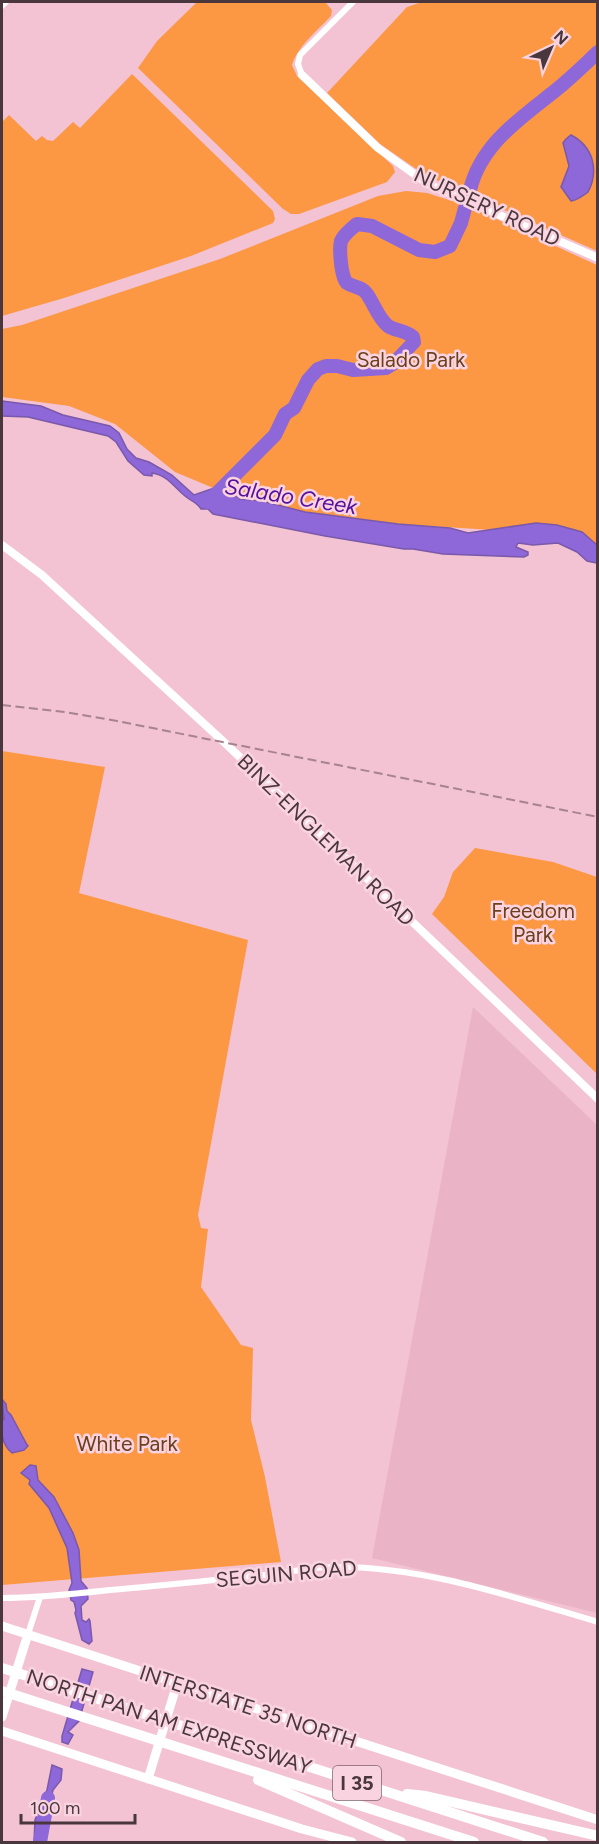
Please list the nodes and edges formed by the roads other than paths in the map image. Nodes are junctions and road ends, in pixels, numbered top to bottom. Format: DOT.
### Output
graph roads {
  1 [pos="6,2"];
  2 [pos="353,2"];
  3 [pos="2,6"];
  4 [pos="302,75"];
  5 [pos="597,258"];
  6 [pos="2,545"];
  7 [pos="597,1098"];
  8 [pos="40,1597"];
  9 [pos="2,1598"];
  10 [pos="597,1622"];
  11 [pos="2,1626"];
  12 [pos="28,1634"];
  13 [pos="2,1668"];
  14 [pos="177,1683"];
  15 [pos="2,1691"];
  16 [pos="2,1717"];
  17 [pos="2,1731"];
  18 [pos="205,1757"];
  19 [pos="148,1779"];
  20 [pos="380,1790"];
  21 [pos="597,1820"];
  22 [pos="597,1836"];
  23 [pos="352,1842"];
  24 [pos="401,1842"];
  25 [pos="474,1842"];
  26 [pos="543,1842"];
  1 -- 3 [label="street"];
  2 -- 4 [label="street"];
  4 -- 5 [label="street, NURSERY ROAD"];
  6 -- 7 [label="street, BINZ-ENGLEMAN ROAD"];
  8 -- 9 [label="street, SEGUIN ROAD"];
  8 -- 10 [label="street, SEGUIN ROAD"];
  8 -- 12 [label="street"];
  11 -- 12 [label="main road, INTERSTATE 35 NORTH"];
  12 -- 14 [label="main road, INTERSTATE 35 NORTH"];
  12 -- 16 [label="main road"];
  13 -- 20 [label="highway, NORTH PAN AM EXPRESSWAY / I 35"];
  14 -- 19 [label="main road"];
  14 -- 21 [label="main road, INTERSTATE 35 NORTH"];
  15 -- 18 [label="highway, NORTH PAN AM EXPRESSWAY / I 35"];
  17 -- 19 [label="main road"];
  18 -- 24 [label="highway"];
  18 -- 25 [label="highway, NORTH PAN AM EXPRESSWAY / I 35"];
  19 -- 23 [label="main road"];
  20 -- 22 [label="highway"];
  20 -- 26 [label="highway, NORTH PAN AM EXPRESSWAY / I 35"];
}
